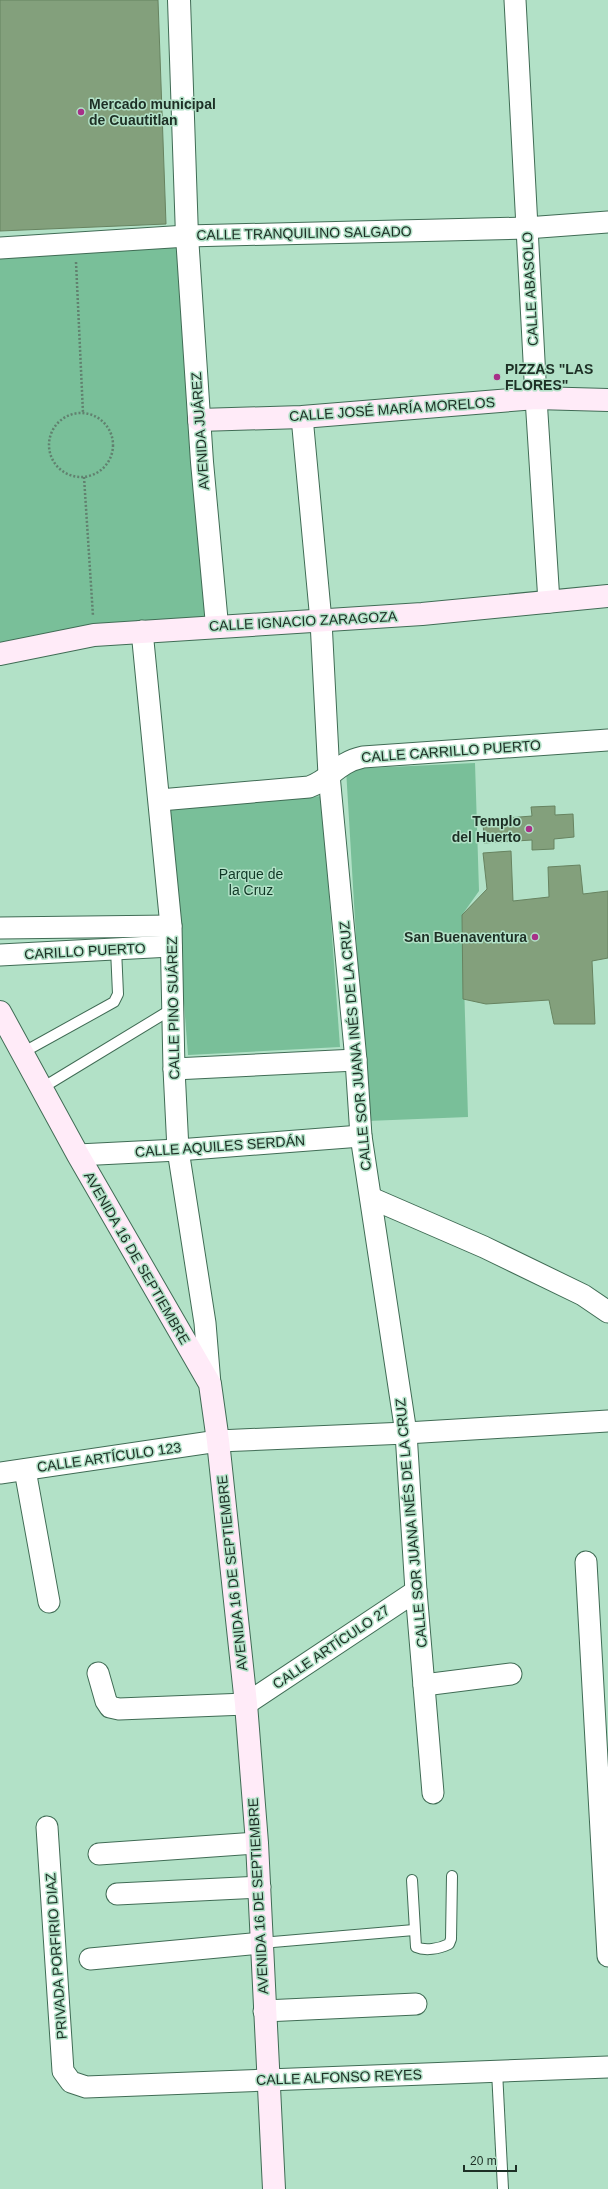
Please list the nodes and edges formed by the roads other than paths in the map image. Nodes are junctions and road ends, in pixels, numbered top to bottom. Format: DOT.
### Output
graph roads {
  1 [pos="179,0"];
  2 [pos="515,0"];
  3 [pos="607,221"];
  4 [pos="526,228"];
  5 [pos="187,236"];
  6 [pos="0,248"];
  7 [pos="536,398"];
  8 [pos="608,400"];
  9 [pos="302,417"];
  10 [pos="199,420"];
  11 [pos="608,596"];
  12 [pos="549,602"];
  13 [pos="321,621"];
  14 [pos="217,626"];
  15 [pos="142,631"];
  16 [pos="0,654"];
  17 [pos="608,740"];
  18 [pos="330,775"];
  19 [pos="160,800"];
  20 [pos="0,928"];
  21 [pos="171,936"];
  22 [pos="116,949"];
  23 [pos="0,955"];
  24 [pos="172,1009"];
  25 [pos="0,1012"];
  26 [pos="22,1053"];
  27 [pos="356,1060"];
  28 [pos="174,1069"];
  29 [pos="42,1088"];
  30 [pos="361,1136"];
  31 [pos="178,1150"];
  32 [pos="78,1155"];
  33 [pos="371,1198"];
  34 [pos="608,1312"];
  35 [pos="210,1384"];
  36 [pos="608,1421"];
  37 [pos="406,1433"];
  38 [pos="218,1441"];
  39 [pos="25,1470"];
  40 [pos="0,1473"];
  41 [pos="586,1562"];
  42 [pos="416,1591"];
  43 [pos="49,1602"];
  44 [pos="600,1666"];
  45 [pos="98,1673"];
  46 [pos="511,1674"];
  47 [pos="424,1685"];
  48 [pos="246,1704"];
  49 [pos="432,1793"];
  50 [pos="48,1827"];
  51 [pos="258,1843"];
  52 [pos="100,1854"];
  53 [pos="452,1876"];
  54 [pos="412,1880"];
  55 [pos="260,1887"];
  56 [pos="117,1894"];
  57 [pos="414,1930"];
  58 [pos="261,1943"];
  59 [pos="608,1956"];
  60 [pos="90,1959"];
  61 [pos="416,2004"];
  62 [pos="264,2011"];
  63 [pos="608,2067"];
  64 [pos="498,2071"];
  65 [pos="268,2080"];
  66 [pos="71,2082"];
  67 [pos="274,2189"];
  68 [pos="503,2189"];
  1 -- 5 [label="street, AVENIDA JUÁREZ"];
  2 -- 4 [label="street, CALLE ABASOLO"];
  3 -- 4 [label="street, CALLE TRANQUILINO SALGADO"];
  4 -- 5 [label="street, CALLE TRANQUILINO SALGADO"];
  4 -- 7 [label="street, CALLE ABASOLO"];
  5 -- 6 [label="street, CALLE TRANQUILINO SALGADO"];
  5 -- 10 [label="street, AVENIDA JUÁREZ"];
  7 -- 8 [label="main road, CALLE JOSÉ MARÍA MORELOS"];
  7 -- 9 [label="main road, CALLE JOSÉ MARÍA MORELOS"];
  7 -- 12 [label="street, CALLE ABASOLO"];
  9 -- 10 [label="main road, CALLE JOSÉ MARÍA MORELOS"];
  9 -- 13 [label="street, CALLE SOR JUANA INÉS DE LA CRUZ"];
  10 -- 14 [label="street, AVENIDA JUÁREZ"];
  11 -- 12 [label="main road, CALLE IGNACIO ZARAGOZA"];
  12 -- 13 [label="main road, CALLE IGNACIO ZARAGOZA"];
  13 -- 14 [label="main road, CALLE IGNACIO ZARAGOZA"];
  13 -- 18 [label="street, CALLE SOR JUANA INÉS DE LA CRUZ"];
  14 -- 15 [label="main road, CALLE IGNACIO ZARAGOZA"];
  15 -- 16 [label="main road, CALLE IGNACIO ZARAGOZA"];
  15 -- 19 [label="street, CALLE PINO SUÁREZ"];
  17 -- 18 [label="street, CALLE CARRILLO PUERTO"];
  18 -- 19 [label="street, CALLE CARRILLO PUERTO"];
  18 -- 27 [label="street, CALLE SOR JUANA INÉS DE LA CRUZ"];
  19 -- 21 [label="street, CALLE PINO SUÁREZ"];
  20 -- 21 [label="street, CARILLO PUERTO"];
  21 -- 22 [label="street, CARILLO PUERTO"];
  21 -- 24 [label="street, CALLE PINO SUÁREZ"];
  22 -- 23 [label="street, CARILLO PUERTO"];
  22 -- 26 [label="lane"];
  24 -- 28 [label="street, CALLE PINO SUÁREZ"];
  24 -- 29 [label="lane"];
  25 -- 26 [label="main road, AVENIDA 16 DE SEPTIEMBRE"];
  26 -- 29 [label="main road, AVENIDA 16 DE SEPTIEMBRE"];
  27 -- 28 [label="street"];
  27 -- 30 [label="street, CALLE SOR JUANA INÉS DE LA CRUZ"];
  28 -- 31 [label="street, CALLE PINO SUÁREZ"];
  29 -- 32 [label="main road, AVENIDA 16 DE SEPTIEMBRE"];
  30 -- 31 [label="street, CALLE AQUILES SERDÁN"];
  30 -- 33 [label="street, CALLE SOR JUANA INÉS DE LA CRUZ"];
  31 -- 32 [label="street, CALLE AQUILES SERDÁN"];
  31 -- 35 [label="street, CALLE PINO SUÁREZ"];
  32 -- 35 [label="main road, AVENIDA 16 DE SEPTIEMBRE"];
  33 -- 34 [label="street"];
  33 -- 37 [label="street, CALLE SOR JUANA INÉS DE LA CRUZ"];
  35 -- 38 [label="main road, AVENIDA 16 DE SEPTIEMBRE"];
  36 -- 37 [label="street, CALLE ARTÍCULO 123"];
  37 -- 38 [label="street, CALLE ARTÍCULO 123"];
  37 -- 42 [label="street, CALLE SOR JUANA INÉS DE LA CRUZ"];
  38 -- 39 [label="street, CALLE ARTÍCULO 123"];
  38 -- 48 [label="main road, AVENIDA 16 DE SEPTIEMBRE"];
  39 -- 40 [label="street, CALLE ARTÍCULO 123"];
  39 -- 43 [label="street"];
  41 -- 44 [label="street"];
  42 -- 47 [label="street, CALLE SOR JUANA INÉS DE LA CRUZ"];
  42 -- 48 [label="street, CALLE ARTÍCULO 27"];
  44 -- 59 [label="street"];
  45 -- 48 [label="street"];
  46 -- 47 [label="street"];
  47 -- 49 [label="street, CALLE SOR JUANA INÉS DE LA CRUZ"];
  48 -- 51 [label="main road, AVENIDA 16 DE SEPTIEMBRE"];
  50 -- 66 [label="street, PRIVADA PORFIRIO DIAZ"];
  51 -- 52 [label="street"];
  51 -- 55 [label="main road, AVENIDA 16 DE SEPTIEMBRE"];
  53 -- 57 [label="lane"];
  54 -- 57 [label="lane"];
  55 -- 56 [label="street"];
  55 -- 58 [label="main road, AVENIDA 16 DE SEPTIEMBRE"];
  57 -- 58 [label="lane"];
  58 -- 60 [label="street"];
  58 -- 62 [label="main road, AVENIDA 16 DE SEPTIEMBRE"];
  61 -- 62 [label="street"];
  62 -- 65 [label="main road, AVENIDA 16 DE SEPTIEMBRE"];
  63 -- 64 [label="street, CALLE ALFONSO REYES"];
  64 -- 65 [label="street, CALLE ALFONSO REYES"];
  64 -- 68 [label="lane"];
  65 -- 66 [label="street, CALLE ALFONSO REYES"];
  65 -- 67 [label="main road, AVENIDA 16 DE SEPTIEMBRE"];
}
